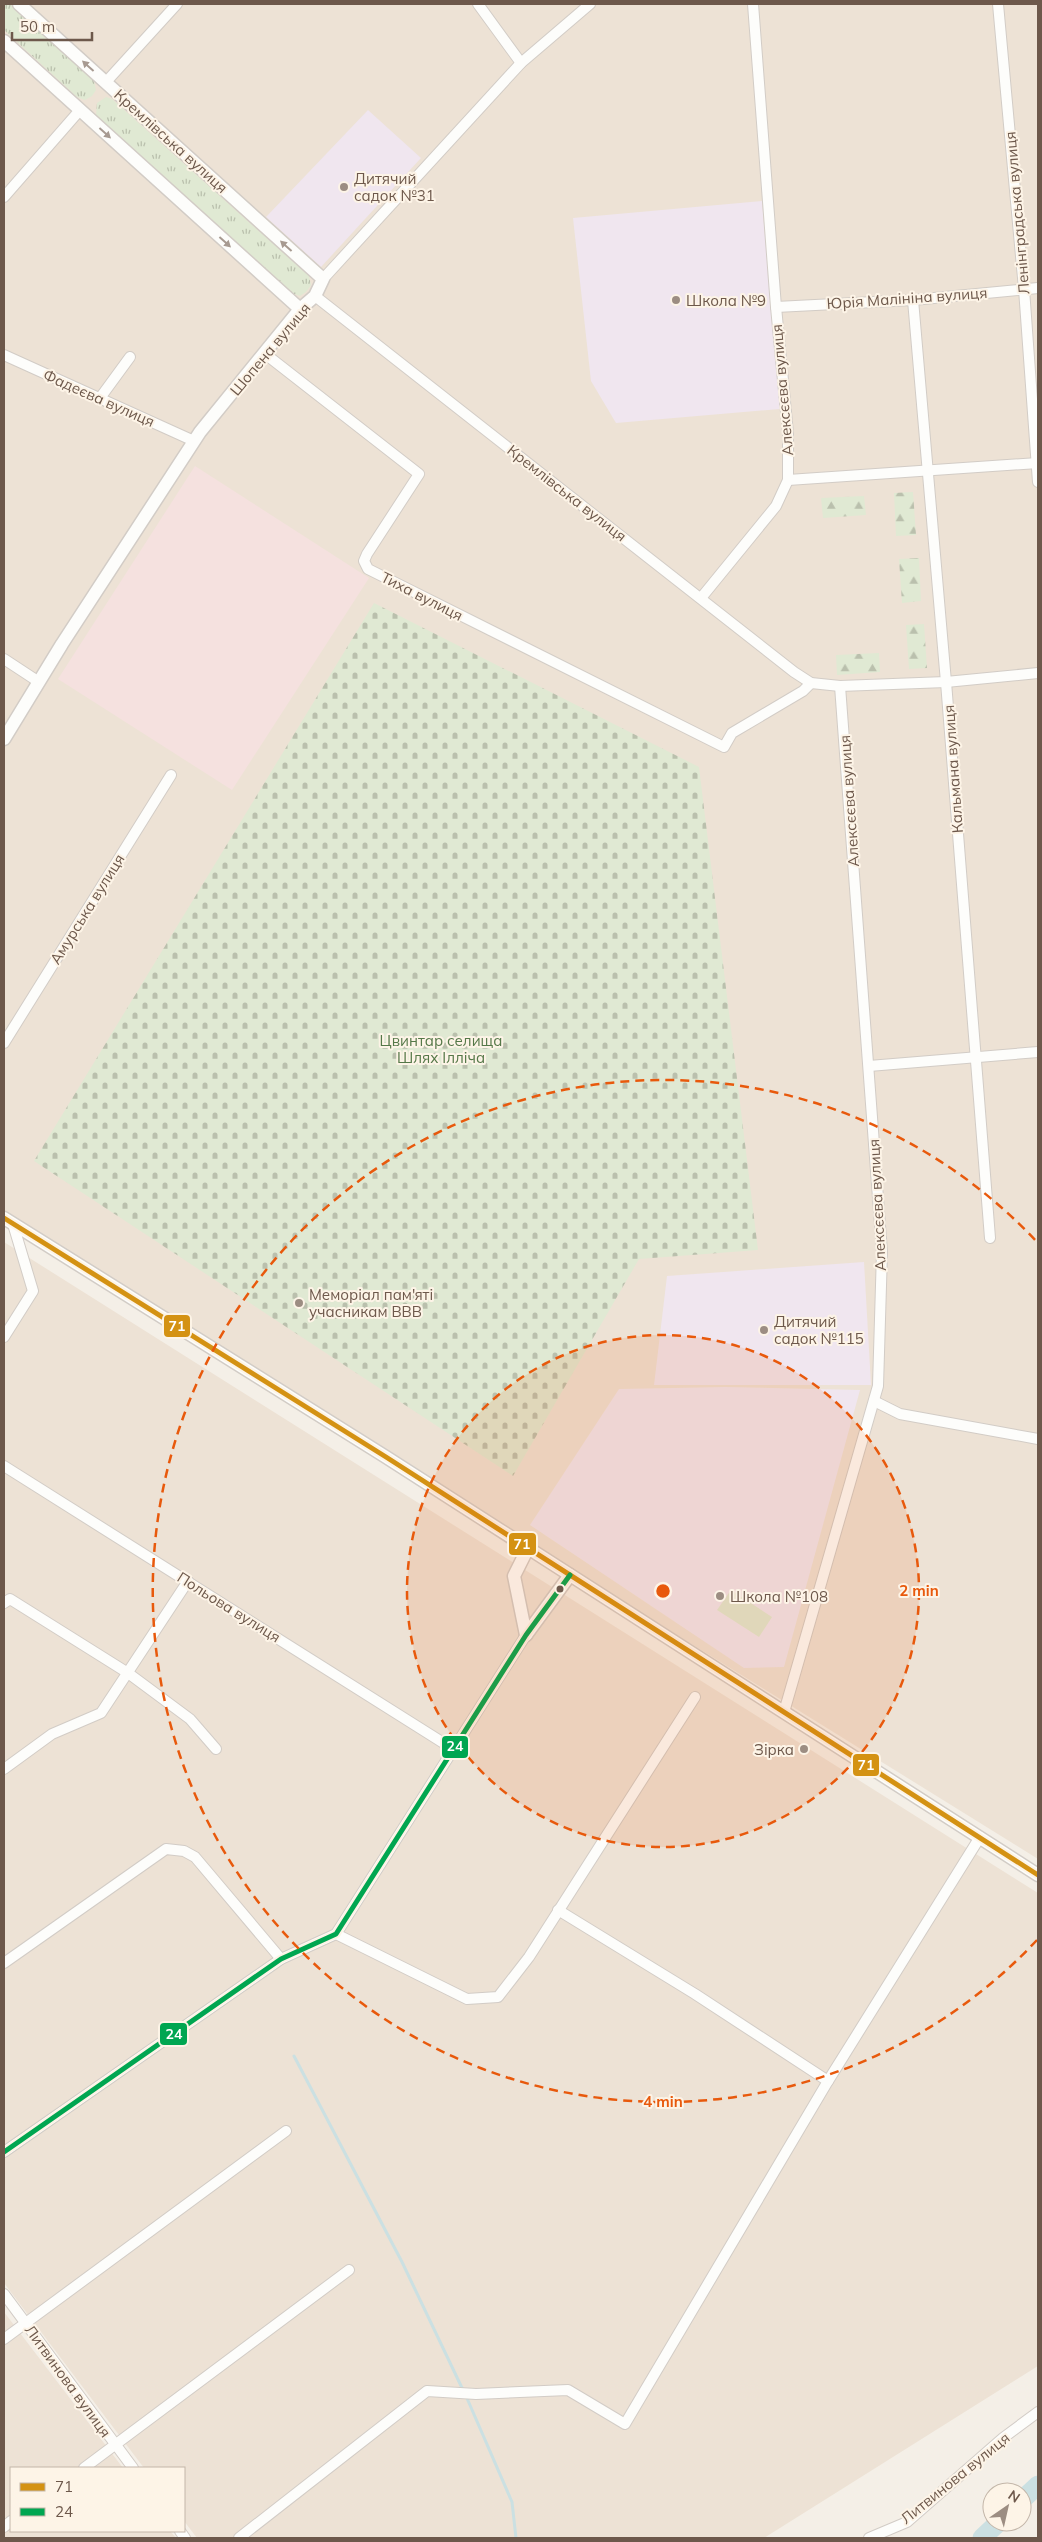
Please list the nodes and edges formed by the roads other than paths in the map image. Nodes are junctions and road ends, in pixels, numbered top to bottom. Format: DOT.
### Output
graph roads {
  1 [pos="19,4"];
  2 [pos="177,4"];
  3 [pos="478,4"];
  4 [pos="590,4"];
  5 [pos="753,4"];
  6 [pos="998,4"];
  7 [pos="4,41"];
  8 [pos="521,63"];
  9 [pos="106,82"];
  10 [pos="80,110"];
  11 [pos="4,197"];
  12 [pos="323,278"];
  13 [pos="1038,288"];
  14 [pos="1024,289"];
  15 [pos="315,296"];
  16 [pos="912,300"];
  17 [pos="776,307"];
  18 [pos="300,309"];
  19 [pos="264,353"];
  20 [pos="4,355"];
  21 [pos="130,357"];
  22 [pos="100,398"];
  23 [pos="194,441"];
  24 [pos="1038,463"];
  25 [pos="927,472"];
  26 [pos="788,480"];
  27 [pos="1038,482"];
  28 [pos="701,598"];
  29 [pos="4,659"];
  30 [pos="1038,673"];
  31 [pos="39,682"];
  32 [pos="946,682"];
  33 [pos="815,685"];
  34 [pos="840,686"];
  35 [pos="4,739"];
  36 [pos="171,775"];
  37 [pos="4,1042"];
  38 [pos="1038,1052"];
  39 [pos="975,1058"];
  40 [pos="869,1066"];
  41 [pos="8,1221"];
  42 [pos="990,1238"];
  43 [pos="4,1337"];
  44 [pos="874,1401"];
  45 [pos="1038,1439"];
  46 [pos="4,1466"];
  47 [pos="528,1548"];
  48 [pos="570,1575"];
  49 [pos="188,1581"];
  50 [pos="4,1603"];
  51 [pos="526,1636"];
  52 [pos="128,1673"];
  53 [pos="695,1696"];
  54 [pos="784,1712"];
  55 [pos="216,1749"];
  56 [pos="453,1749"];
  57 [pos="4,1769"];
  58 [pos="980,1837"];
  59 [pos="1038,1875"];
  60 [pos="558,1910"];
  61 [pos="336,1934"];
  62 [pos="281,1959"];
  63 [pos="4,1963"];
  64 [pos="828,2081"];
  65 [pos="286,2131"];
  66 [pos="4,2152"];
  67 [pos="349,2270"];
  68 [pos="4,2294"];
  69 [pos="26,2323"];
  70 [pos="4,2339"];
  71 [pos="1038,2412"];
  72 [pos="115,2445"];
  73 [pos="85,2467"];
  74 [pos="132,2467"];
  75 [pos="239,2538"];
  76 [pos="869,2538"];
  9 -- 1 [label="street, Кремлівська вулиця, one-way"];
  2 -- 9 [label="street"];
  3 -- 8 [label="street"];
  4 -- 8 [label="street, Шопена вулиця"];
  5 -- 17 [label="street, Алексєєва вулиця"];
  6 -- 14 [label="street, Ленінградська вулиця"];
  7 -- 10 [label="street"];
  8 -- 12 [label="street, Шопена вулиця"];
  12 -- 9 [label="street, Кремлівська вулиця, one-way"];
  10 -- 11 [label="street"];
  10 -- 18 [label="street, one-way"];
  12 -- 15 [label="street, Шопена вулиця"];
  13 -- 14 [label="street, Юрія Малініна вулиця"];
  14 -- 16 [label="street, Юрія Малініна вулиця"];
  14 -- 24 [label="street, Ленінградська вулиця"];
  15 -- 18 [label="street, Шопена вулиця"];
  15 -- 28 [label="street, Кремлівська вулиця"];
  16 -- 17 [label="street, Юрія Малініна вулиця"];
  16 -- 25 [label="street, Кальмана вулиця"];
  17 -- 26 [label="street, Алексєєва вулиця"];
  18 -- 19 [label="street, Шопена вулиця"];
  19 -- 23 [label="street, Шопена вулиця"];
  19 -- 33 [label="street, Тиха вулиця"];
  20 -- 22 [label="street, Фадеєва вулиця"];
  21 -- 22 [label="street"];
  22 -- 23 [label="street, Фадеєва вулиця"];
  23 -- 31 [label="street, Шопена вулиця"];
  24 -- 25 [label="street"];
  24 -- 27 [label="street, Ленінградська вулиця"];
  25 -- 26 [label="street"];
  25 -- 32 [label="street, Кальмана вулиця"];
  26 -- 28 [label="street, Алексєєва вулиця"];
  28 -- 33 [label="street, Кремлівська вулиця"];
  29 -- 31 [label="street"];
  30 -- 32 [label="street"];
  31 -- 35 [label="street, Шопена вулиця"];
  32 -- 34 [label="street"];
  32 -- 39 [label="street, Кальмана вулиця"];
  33 -- 34 [label="street"];
  34 -- 40 [label="street, Алексєєва вулиця"];
  36 -- 37 [label="street, Амурська вулиця"];
  38 -- 39 [label="street"];
  39 -- 40 [label="street"];
  39 -- 42 [label="street, Кальмана вулиця"];
  40 -- 44 [label="street, Алексєєва вулиця"];
  41 -- 43 [label="street"];
  41 -- 47 [label="street"];
  44 -- 45 [label="street"];
  44 -- 54 [label="street, Алексєєва вулиця"];
  46 -- 49 [label="street, Польова вулиця"];
  47 -- 48 [label="street"];
  47 -- 51 [label="street"];
  48 -- 51 [label="street"];
  48 -- 54 [label="street"];
  49 -- 52 [label="street"];
  49 -- 56 [label="street, Польова вулиця"];
  50 -- 52 [label="street"];
  51 -- 56 [label="street"];
  52 -- 55 [label="street"];
  52 -- 57 [label="street"];
  53 -- 60 [label="street"];
  54 -- 58 [label="street"];
  56 -- 61 [label="street"];
  58 -- 59 [label="street"];
  58 -- 64 [label="street"];
  60 -- 61 [label="street"];
  60 -- 64 [label="street"];
  61 -- 62 [label="street"];
  62 -- 63 [label="street"];
  62 -- 66 [label="street"];
  64 -- 75 [label="street"];
  65 -- 69 [label="street"];
  67 -- 72 [label="street"];
  68 -- 69 [label="street, Литвинова вулиця"];
  69 -- 70 [label="street"];
  69 -- 72 [label="street, Литвинова вулиця"];
  71 -- 76 [label="street, Литвинова вулиця"];
  72 -- 73 [label="street"];
  72 -- 74 [label="street, Литвинова вулиця"];
}
